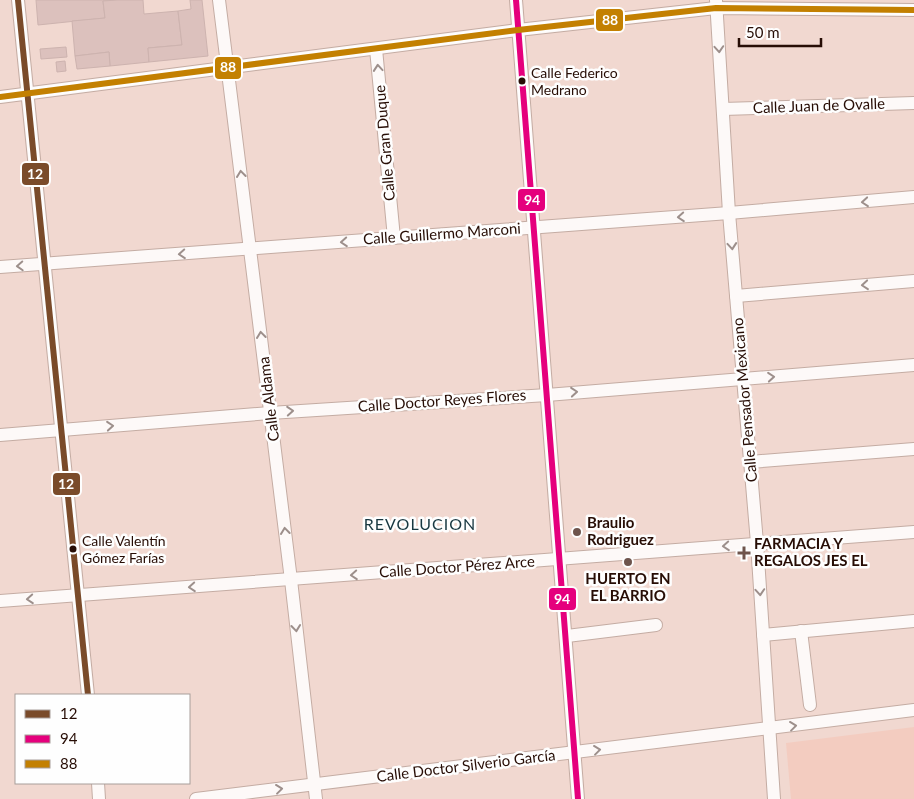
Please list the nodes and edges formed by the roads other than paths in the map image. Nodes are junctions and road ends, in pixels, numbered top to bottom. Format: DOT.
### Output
graph roads {
  1 [pos="18,0"];
  2 [pos="220,0"];
  3 [pos="516,0"];
  4 [pos="716,4"];
  5 [pos="914,10"];
  6 [pos="518,30"];
  7 [pos="376,49"];
  8 [pos="227,68"];
  9 [pos="27,93"];
  10 [pos="0,97"];
  11 [pos="914,103"];
  12 [pos="723,109"];
  13 [pos="914,198"];
  14 [pos="729,214"];
  15 [pos="534,228"];
  16 [pos="394,238"];
  17 [pos="251,249"];
  18 [pos="43,265"];
  19 [pos="0,267"];
  20 [pos="914,281"];
  21 [pos="736,296"];
  22 [pos="914,365"];
  23 [pos="743,379"];
  24 [pos="547,394"];
  25 [pos="270,413"];
  26 [pos="62,430"];
  27 [pos="0,435"];
  28 [pos="914,449"];
  29 [pos="750,462"];
  30 [pos="914,532"];
  31 [pos="757,544"];
  32 [pos="560,559"];
  33 [pos="291,580"];
  34 [pos="78,595"];
  35 [pos="0,601"];
  36 [pos="914,620"];
  37 [pos="656,625"];
  38 [pos="801,631"];
  39 [pos="763,635"];
  40 [pos="567,636"];
  41 [pos="88,694"];
  42 [pos="810,705"];
  43 [pos="914,710"];
  44 [pos="769,729"];
  45 [pos="575,753"];
  46 [pos="98,784"];
  47 [pos="314,784"];
  48 [pos="99,799"];
  49 [pos="196,799"];
  50 [pos="316,799"];
  51 [pos="578,799"];
  52 [pos="774,799"];
  1 -- 9 [label="street"];
  2 -- 8 [label="street, Calle Aldama"];
  3 -- 6 [label="street"];
  4 -- 5 [label="street"];
  4 -- 6 [label="street"];
  4 -- 12 [label="street, Calle Pensador Mexicano, one-way"];
  6 -- 7 [label="street"];
  6 -- 15 [label="street"];
  7 -- 8 [label="street"];
  16 -- 7 [label="street, Calle Gran Duque, one-way"];
  8 -- 9 [label="street"];
  17 -- 8 [label="street, Calle Aldama, one-way"];
  9 -- 10 [label="street"];
  9 -- 18 [label="street"];
  11 -- 12 [label="street, Calle Juan de Ovalle"];
  12 -- 14 [label="street, Calle Pensador Mexicano"];
  13 -- 14 [label="street, Calle Guillermo Marconi, one-way"];
  14 -- 15 [label="street, Calle Guillermo Marconi, one-way"];
  14 -- 21 [label="street, Calle Pensador Mexicano, one-way"];
  15 -- 16 [label="street, Calle Guillermo Marconi"];
  15 -- 24 [label="street"];
  16 -- 17 [label="street, Calle Guillermo Marconi, one-way"];
  17 -- 18 [label="street, Calle Guillermo Marconi, one-way"];
  25 -- 17 [label="street, Calle Aldama, one-way"];
  18 -- 19 [label="street, Calle Guillermo Marconi, one-way"];
  18 -- 26 [label="street"];
  20 -- 21 [label="street, one-way"];
  21 -- 23 [label="street, Calle Pensador Mexicano"];
  23 -- 22 [label="street, Calle Doctor Reyes Flores, one-way"];
  24 -- 23 [label="street, Calle Doctor Reyes Flores, one-way"];
  23 -- 29 [label="street, Calle Pensador Mexicano"];
  25 -- 24 [label="street, Calle Doctor Reyes Flores, one-way"];
  24 -- 32 [label="street"];
  26 -- 25 [label="street, Calle Doctor Reyes Flores, one-way"];
  33 -- 25 [label="street, Calle Aldama, one-way"];
  26 -- 27 [label="street, Calle Doctor Reyes Flores"];
  26 -- 34 [label="street"];
  28 -- 29 [label="street"];
  29 -- 31 [label="street, Calle Pensador Mexicano"];
  30 -- 31 [label="street, Calle Doctor Pérez Arce"];
  31 -- 32 [label="street, Calle Doctor Pérez Arce, one-way"];
  31 -- 39 [label="street, Calle Pensador Mexicano, one-way"];
  32 -- 33 [label="street, Calle Doctor Pérez Arce, one-way"];
  32 -- 40 [label="street"];
  33 -- 34 [label="street, Calle Doctor Pérez Arce, one-way"];
  33 -- 47 [label="street, Calle Aldama, one-way"];
  34 -- 35 [label="street, Calle Doctor Pérez Arce, one-way"];
  34 -- 41 [label="street"];
  36 -- 38 [label="street"];
  37 -- 40 [label="street"];
  38 -- 39 [label="street"];
  38 -- 42 [label="street"];
  39 -- 44 [label="street, Calle Pensador Mexicano"];
  40 -- 45 [label="street"];
  44 -- 43 [label="street, Calle Doctor Silverio García, one-way"];
  45 -- 44 [label="street, Calle Doctor Silverio García, one-way"];
  44 -- 52 [label="street, Calle Pensador Mexicano"];
  45 -- 47 [label="street, Calle Doctor Silverio García"];
  45 -- 51 [label="street"];
  46 -- 48 [label="street"];
  49 -- 47 [label="street, Calle Doctor Silverio García, one-way"];
  47 -- 50 [label="street, Calle Aldama"];
}
